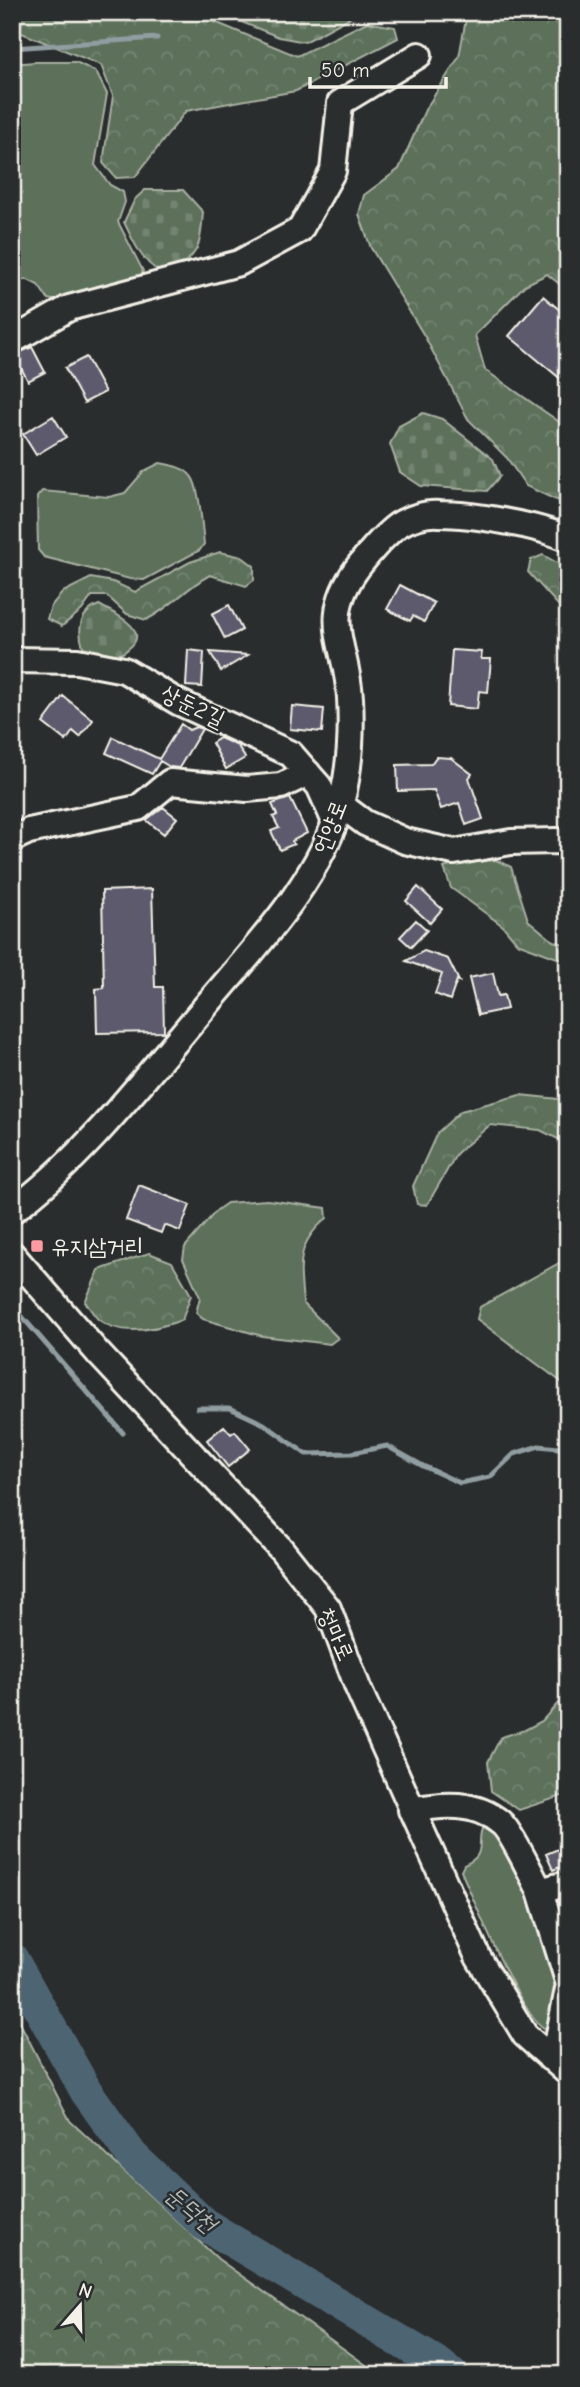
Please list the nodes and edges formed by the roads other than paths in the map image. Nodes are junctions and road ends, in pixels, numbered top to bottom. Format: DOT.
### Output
graph roads {
  1 [pos="419,55"];
  2 [pos="12,341"];
  3 [pos="568,539"];
  4 [pos="12,660"];
  5 [pos="308,774"];
  6 [pos="338,813"];
  7 [pos="12,839"];
  8 [pos="568,844"];
  9 [pos="12,1212"];
  10 [pos="12,1254"];
  11 [pos="411,1810"];
  12 [pos="568,1887"];
  13 [pos="540,1891"];
  14 [pos="568,1980"];
  15 [pos="568,1989"];
  16 [pos="562,2058"];
  1 -- 2 [label="street"];
  3 -- 6 [label="street, 언양로"];
  4 -- 5 [label="street, 상둔2길"];
  5 -- 6 [label="street, 상둔2길"];
  5 -- 7 [label="street"];
  6 -- 8 [label="street"];
  6 -- 9 [label="street, 언양로"];
  10 -- 11 [label="street, 청마로"];
  11 -- 13 [label="street"];
  11 -- 16 [label="street, 청마로"];
  12 -- 13 [label="street"];
  13 -- 14 [label="street"];
  15 -- 16 [label="street"];
}
